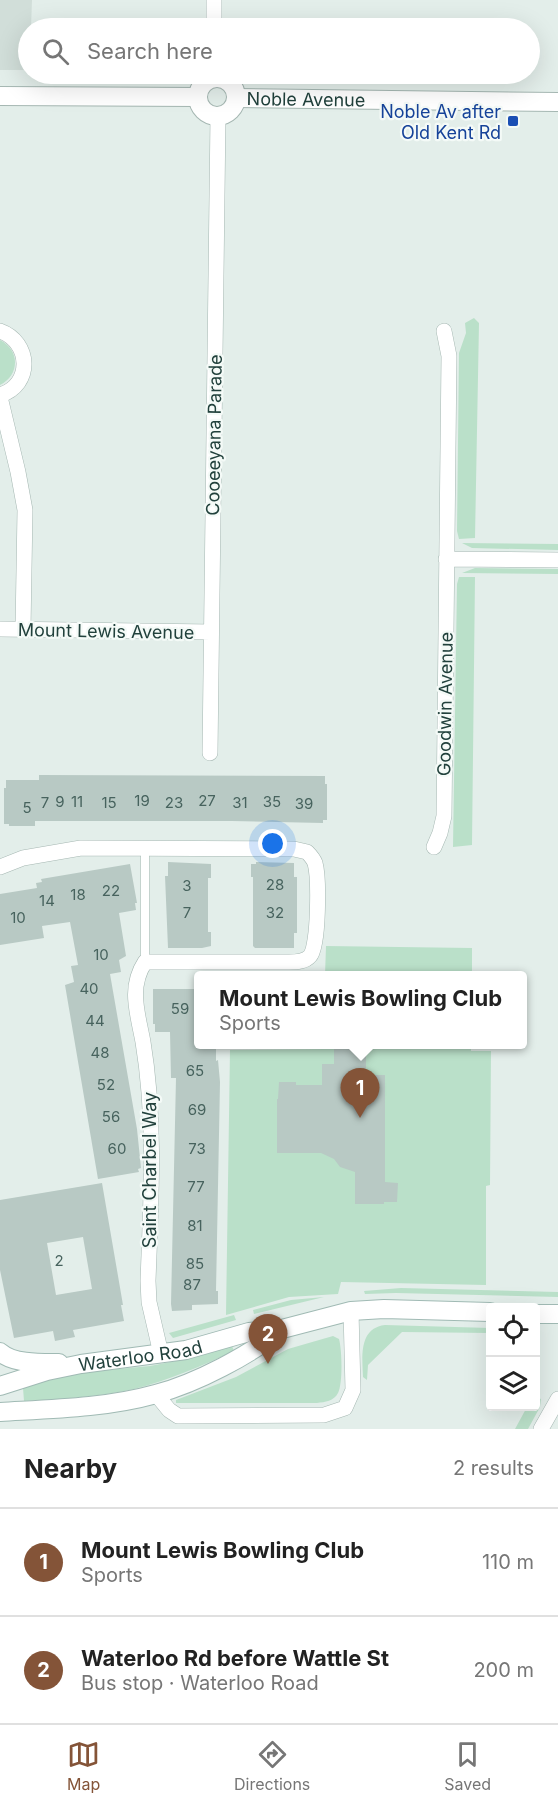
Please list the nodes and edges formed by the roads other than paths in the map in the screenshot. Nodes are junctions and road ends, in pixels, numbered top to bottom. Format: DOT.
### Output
graph roads {
  1 [pos="214,0"];
  2 [pos="214,18"];
  3 [pos="205,84"];
  4 [pos="231,84"];
  5 [pos="0,96"];
  6 [pos="198,97"];
  7 [pos="236,98"];
  8 [pos="558,102"];
  9 [pos="218,116"];
  10 [pos="444,331"];
  11 [pos="0,332"];
  12 [pos="0,396"];
  13 [pos="446,559"];
  14 [pos="558,560"];
  15 [pos="0,629"];
  16 [pos="23,629"];
  17 [pos="211,632"];
  18 [pos="210,753"];
  19 [pos="434,847"];
  20 [pos="145,848"];
  21 [pos="0,867"];
  22 [pos="145,962"];
  23 [pos="351,1311"];
  24 [pos="486,1312"];
  25 [pos="540,1314"];
  26 [pos="558,1314"];
  27 [pos="282,1329"];
  28 [pos="0,1352"];
  29 [pos="161,1354"];
  30 [pos="81,1364"];
  31 [pos="0,1386"];
  32 [pos="156,1394"];
  33 [pos="558,1399"];
  34 [pos="0,1412"];
  35 [pos="541,1429"];
  1 -- 2 [label="street"];
  3 -- 6 [label="main road"];
  4 -- 7 [label="main road"];
  5 -- 6 [label="main road"];
  6 -- 9 [label="main road"];
  7 -- 8 [label="main road, Noble Avenue"];
  7 -- 9 [label="main road"];
  9 -- 17 [label="street, Cooeeyana Parade"];
  10 -- 13 [label="street, Goodwin Avenue"];
  11 -- 12 [label="street"];
  12 -- 16 [label="street"];
  13 -- 14 [label="street"];
  13 -- 19 [label="street, Goodwin Avenue"];
  15 -- 16 [label="street, Mount Lewis Avenue"];
  16 -- 17 [label="street, Mount Lewis Avenue"];
  17 -- 18 [label="street, Cooeeyana Parade"];
  20 -- 21 [label="street"];
  20 -- 22 [label="lane"];
  20 -- 22 [label="street"];
  22 -- 29 [label="street, Saint Charbel Way"];
  23 -- 24 [label="main road, Waterloo Road"];
  23 -- 27 [label="main road, Waterloo Road"];
  23 -- 32 [label="street"];
  25 -- 26 [label="main road"];
  27 -- 29 [label="main road, Waterloo Road"];
  27 -- 32 [label="main road, Waterloo Road"];
  28 -- 30 [label="main road"];
  29 -- 30 [label="main road, Waterloo Road"];
  30 -- 31 [label="main road, Waterloo Road"];
  32 -- 34 [label="main road, Waterloo Road"];
  33 -- 35 [label="street"];
}
